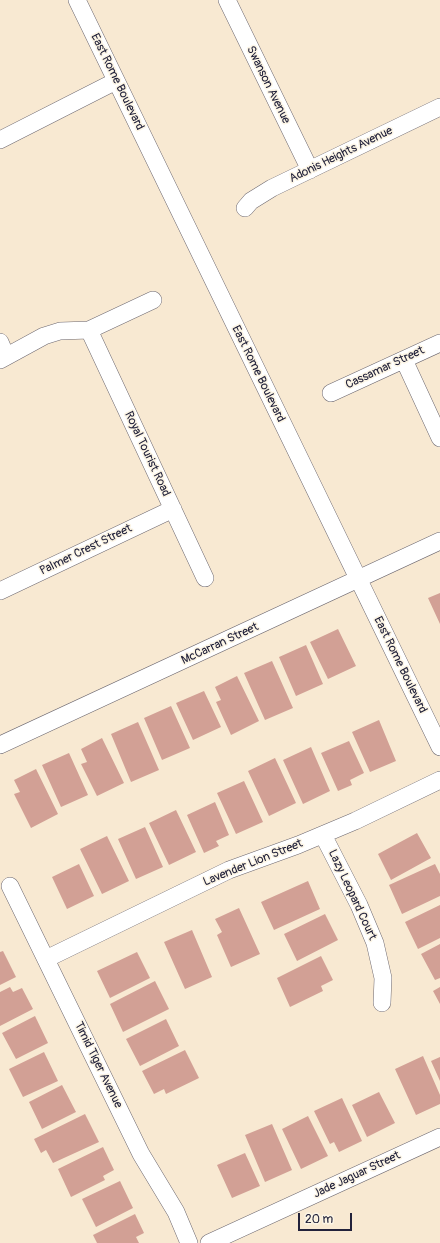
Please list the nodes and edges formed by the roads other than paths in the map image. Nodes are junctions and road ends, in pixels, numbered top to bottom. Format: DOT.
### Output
graph roads {
  1 [pos="77,0"];
  2 [pos="227,0"];
  3 [pos="116,81"];
  4 [pos="440,107"];
  5 [pos="0,140"];
  6 [pos="310,170"];
  7 [pos="245,208"];
  8 [pos="153,300"];
  9 [pos="88,330"];
  10 [pos="440,343"];
  11 [pos="2,353"];
  12 [pos="404,360"];
  13 [pos="331,393"];
  14 [pos="440,438"];
  15 [pos="173,509"];
  16 [pos="440,541"];
  17 [pos="205,578"];
  18 [pos="358,580"];
  19 [pos="0,591"];
  20 [pos="0,745"];
  21 [pos="440,747"];
  22 [pos="440,780"];
  23 [pos="323,835"];
  24 [pos="10,886"];
  25 [pos="46,958"];
  26 [pos="382,1003"];
  27 [pos="440,1137"];
  28 [pos="189,1243"];
  29 [pos="209,1243"];
  1 -- 3 [label="street, East Rome Boulevard"];
  2 -- 6 [label="street, Swanson Avenue"];
  3 -- 5 [label="street"];
  3 -- 18 [label="street, East Rome Boulevard"];
  4 -- 6 [label="street, Adonis Heights Avenue"];
  6 -- 7 [label="street, Adonis Heights Avenue"];
  8 -- 9 [label="street"];
  9 -- 11 [label="street"];
  9 -- 15 [label="street, Royal Tourist Road"];
  10 -- 12 [label="street, Cassamar Street"];
  12 -- 13 [label="street, Cassamar Street"];
  12 -- 14 [label="street"];
  15 -- 17 [label="street, Royal Tourist Road"];
  15 -- 19 [label="street, Palmer Crest Street"];
  16 -- 18 [label="street, McCarran Street"];
  18 -- 20 [label="street, McCarran Street"];
  18 -- 21 [label="street, East Rome Boulevard"];
  22 -- 23 [label="street, Lavender Lion Street"];
  23 -- 25 [label="street, Lavender Lion Street"];
  23 -- 26 [label="street, Lazy Leopard Court"];
  24 -- 25 [label="street, Timid Tiger Avenue"];
  25 -- 28 [label="street, Timid Tiger Avenue"];
  27 -- 29 [label="street, Jade Jaguar Street"];
}
